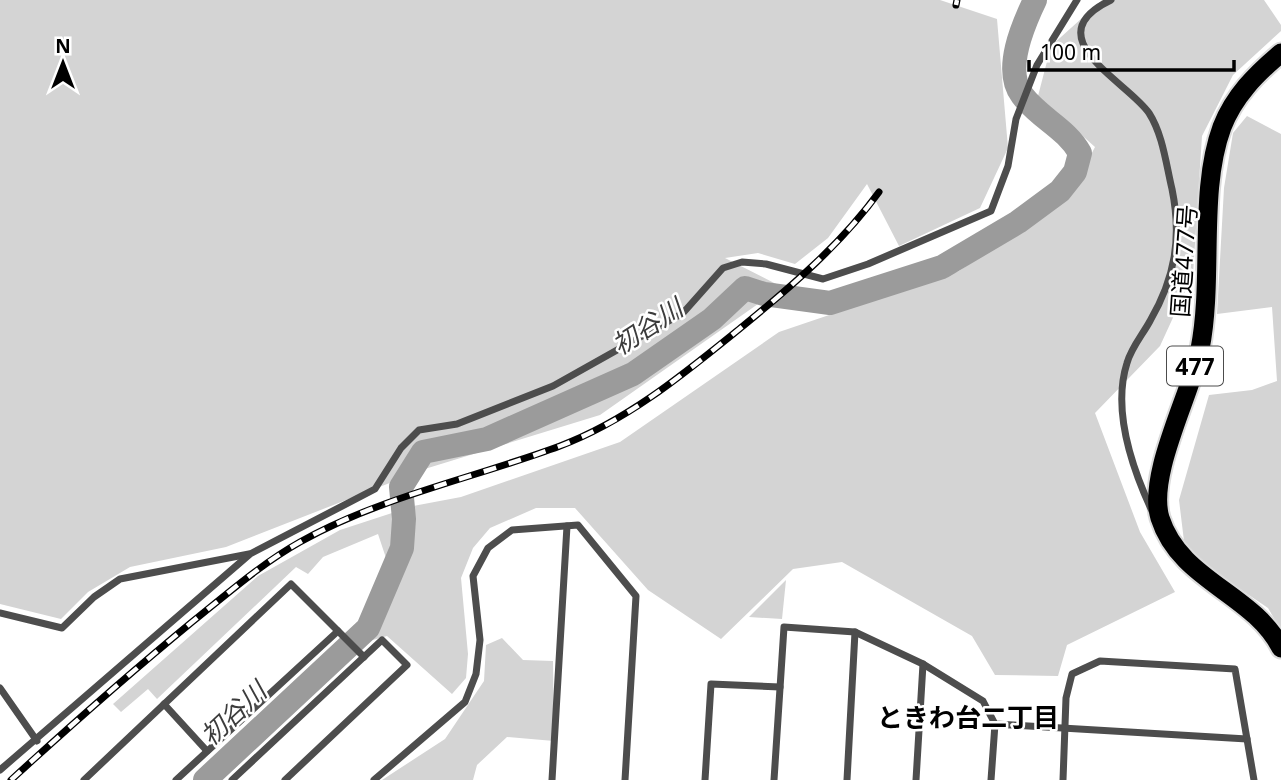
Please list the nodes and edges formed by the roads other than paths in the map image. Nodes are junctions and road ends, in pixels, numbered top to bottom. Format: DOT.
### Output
graph roads {
  1 [pos="1077,0"];
  2 [pos="1111,0"];
  3 [pos="1281,53"];
  4 [pos="567,526"];
  5 [pos="1173,544"];
  6 [pos="250,554"];
  7 [pos="0,613"];
  8 [pos="339,631"];
  9 [pos="855,632"];
  10 [pos="1281,648"];
  11 [pos="363,656"];
  12 [pos="923,664"];
  13 [pos="780,687"];
  14 [pos="0,688"];
  15 [pos="164,704"];
  16 [pos="995,724"];
  17 [pos="1065,729"];
  18 [pos="1247,738"];
  19 [pos="37,741"];
  20 [pos="207,751"];
  21 [pos="0,770"];
  22 [pos="84,780"];
  23 [pos="176,780"];
  24 [pos="232,780"];
  25 [pos="285,780"];
  26 [pos="374,780"];
  27 [pos="552,780"];
  28 [pos="625,780"];
  29 [pos="705,780"];
  30 [pos="774,780"];
  31 [pos="847,780"];
  32 [pos="916,780"];
  33 [pos="991,780"];
  34 [pos="1063,780"];
  35 [pos="1254,780"];
  1 -- 6 [label="street"];
  2 -- 5 [label="street"];
  3 -- 5 [label="highway, 国道477号 / 477"];
  4 -- 26 [label="street"];
  4 -- 27 [label="street"];
  4 -- 28 [label="street"];
  5 -- 10 [label="highway, 国道477号 / 477"];
  6 -- 7 [label="street"];
  6 -- 19 [label="street"];
  8 -- 11 [label="street"];
  8 -- 15 [label="street"];
  8 -- 20 [label="street"];
  9 -- 12 [label="street"];
  9 -- 13 [label="street"];
  9 -- 31 [label="street"];
  11 -- 24 [label="street"];
  11 -- 25 [label="street"];
  12 -- 16 [label="street"];
  12 -- 32 [label="street"];
  13 -- 29 [label="street"];
  13 -- 30 [label="street"];
  14 -- 19 [label="street"];
  15 -- 20 [label="street"];
  15 -- 22 [label="street"];
  16 -- 17 [label="street"];
  16 -- 33 [label="street"];
  17 -- 18 [label="street"];
  17 -- 18 [label="street"];
  17 -- 34 [label="street"];
  18 -- 35 [label="street"];
  19 -- 21 [label="street"];
  20 -- 23 [label="street"];
}
